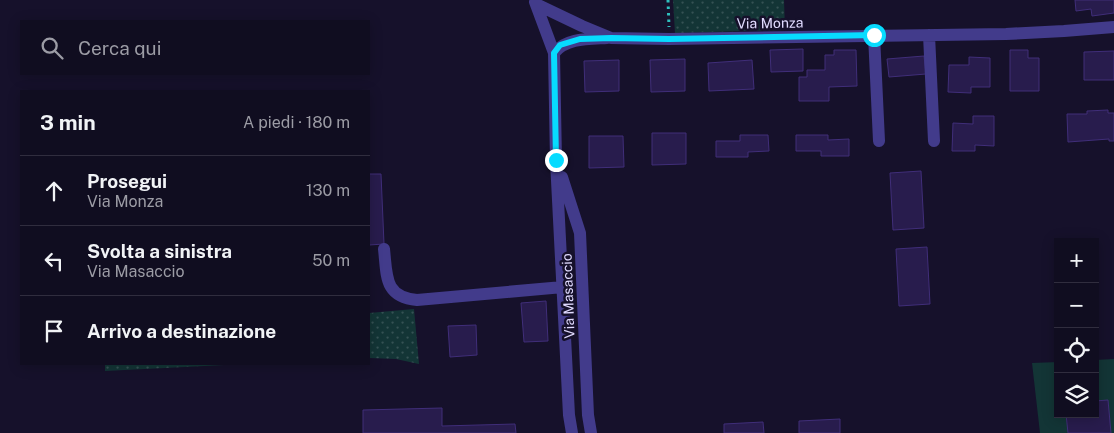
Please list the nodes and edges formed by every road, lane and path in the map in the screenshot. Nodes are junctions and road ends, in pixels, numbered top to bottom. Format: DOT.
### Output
graph roads {
  1 [pos="668,0"];
  2 [pos="535,2"];
  3 [pos="1114,27"];
  4 [pos="874,35"];
  5 [pos="929,35"];
  6 [pos="611,38"];
  7 [pos="669,39"];
  8 [pos="554,53"];
  9 [pos="879,141"];
  10 [pos="934,141"];
  11 [pos="556,160"];
  12 [pos="384,250"];
  13 [pos="563,287"];
  14 [pos="572,433"];
  15 [pos="591,433"];
  1 -- 7 [label="path"];
  2 -- 6 [label="street, Via Monza"];
  2 -- 8 [label="street, Via Masaccio"];
  3 -- 5 [label="street, Via Monza"];
  4 -- 5 [label="street, Via Monza"];
  4 -- 7 [label="street, Via Monza"];
  4 -- 9 [label="street"];
  5 -- 10 [label="street"];
  6 -- 7 [label="street, Via Monza"];
  6 -- 8 [label="street, Via Monza"];
  8 -- 11 [label="street, Via Masaccio"];
  11 -- 13 [label="street, Via Masaccio"];
  11 -- 15 [label="street, Via Masaccio"];
  12 -- 13 [label="street"];
  13 -- 14 [label="street, Via Masaccio"];
}
